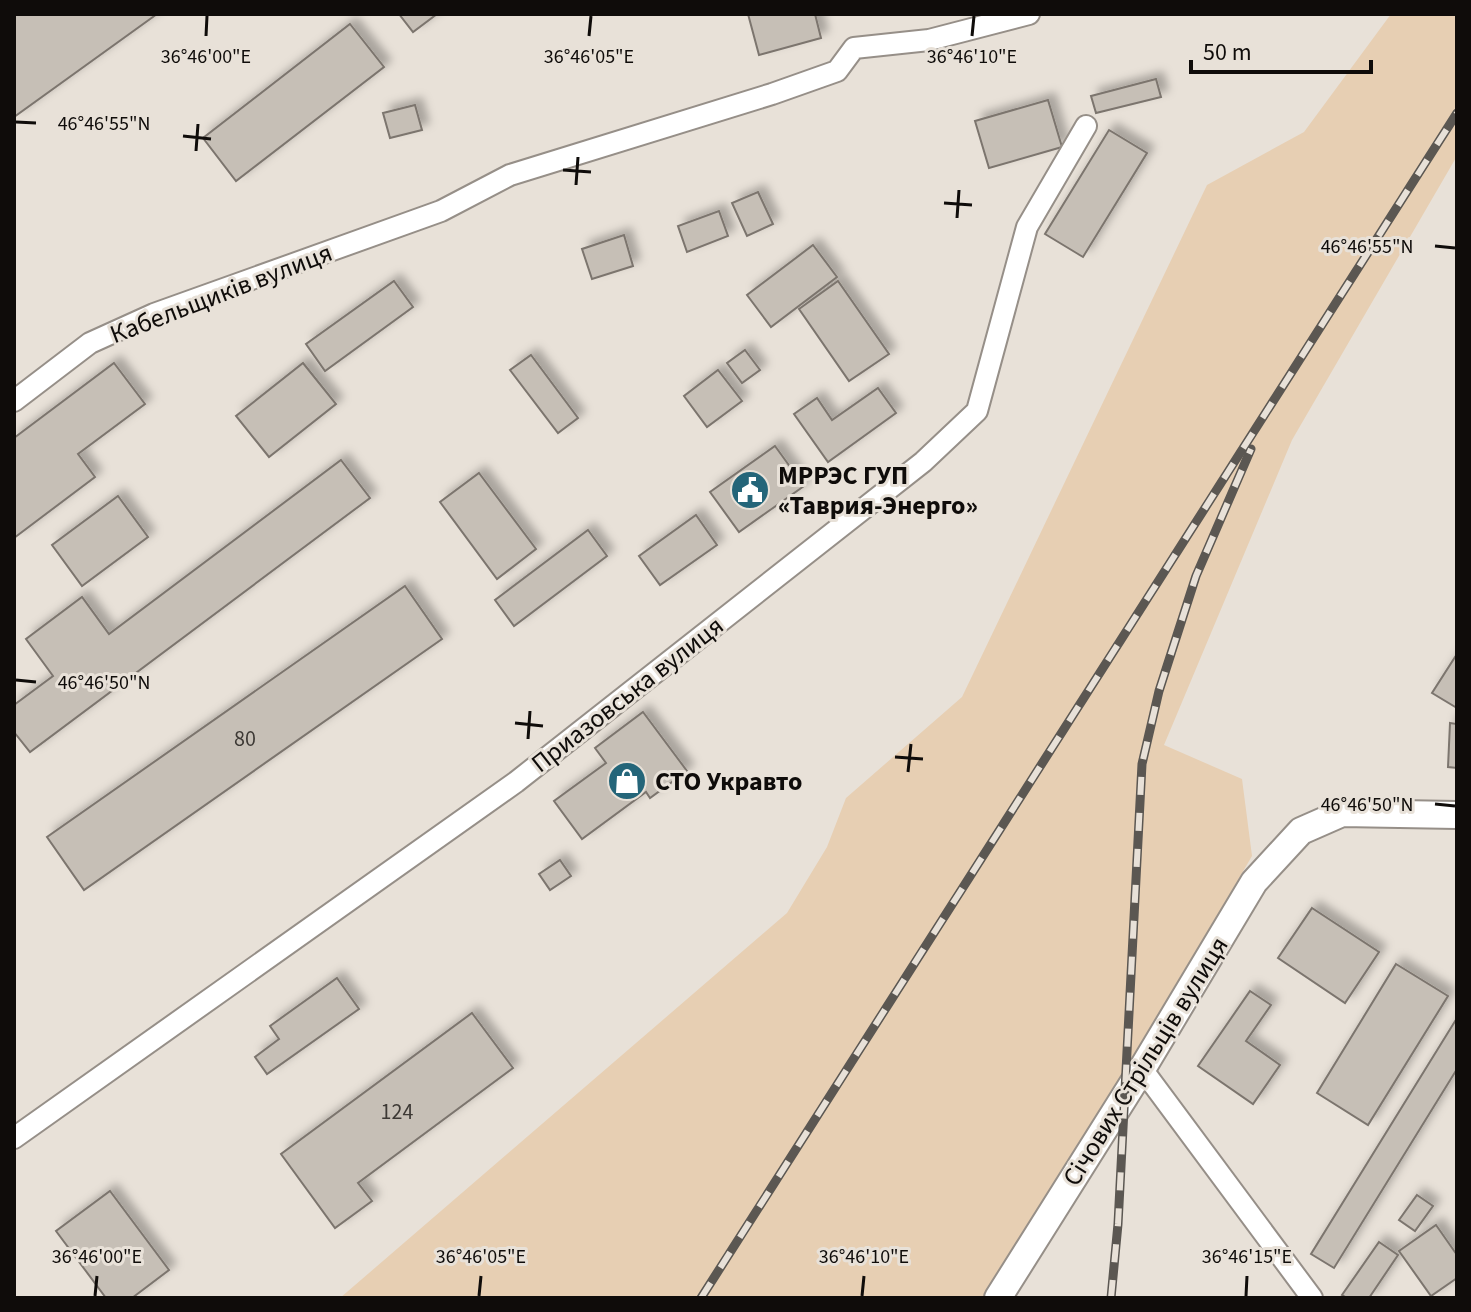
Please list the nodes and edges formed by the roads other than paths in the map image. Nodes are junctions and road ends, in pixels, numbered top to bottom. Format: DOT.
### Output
graph roads {
  1 [pos="1029,14"];
  2 [pos="1086,126"];
  3 [pos="14,401"];
  4 [pos="1457,815"];
  5 [pos="1142,1069"];
  6 [pos="14,1138"];
  7 [pos="998,1298"];
  8 [pos="1312,1298"];
  1 -- 3 [label="street, Кабельщиків вулиця"];
  2 -- 6 [label="street, Приазовська вулиця"];
  4 -- 5 [label="street, Січових Стрільців вулиця"];
  5 -- 7 [label="street, Січових Стрільців вулиця"];
  5 -- 8 [label="street"];
}
